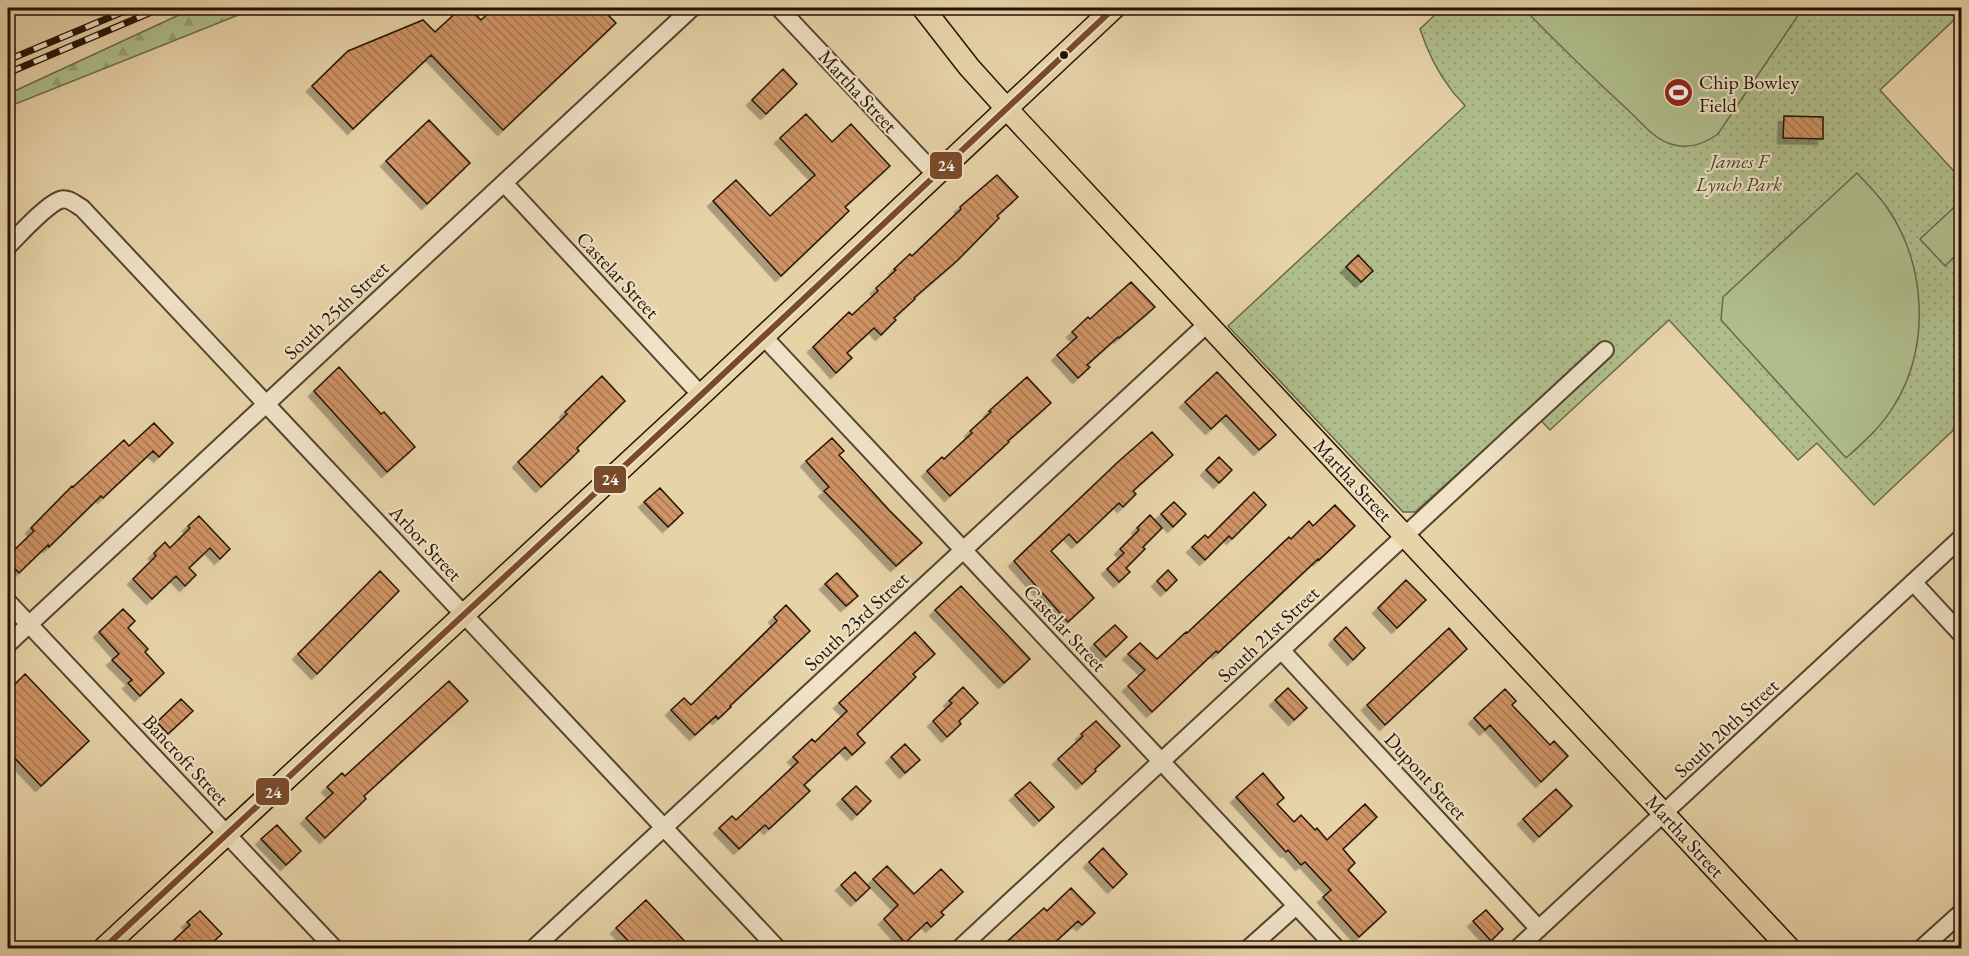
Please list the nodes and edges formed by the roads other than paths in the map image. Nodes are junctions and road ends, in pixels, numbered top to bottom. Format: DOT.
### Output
graph roads {
  1 [pos="692,8"];
  2 [pos="779,8"];
  3 [pos="923,8"];
  4 [pos="1114,8"];
  5 [pos="1006,108"];
  6 [pos="936,175"];
  7 [pos="504,183"];
  8 [pos="8,246"];
  9 [pos="1207,324"];
  10 [pos="763,336"];
  11 [pos="1605,350"];
  12 [pos="701,395"];
  13 [pos="266,403"];
  14 [pos="1406,536"];
  15 [pos="1962,537"];
  16 [pos="963,550"];
  17 [pos="1913,582"];
  18 [pos="8,602"];
  19 [pos="464,614"];
  20 [pos="29,624"];
  21 [pos="1962,636"];
  22 [pos="8,644"];
  23 [pos="1282,651"];
  24 [pos="1162,762"];
  25 [pos="1664,814"];
  26 [pos="664,828"];
  27 [pos="228,835"];
  28 [pos="1296,906"];
  29 [pos="1962,912"];
  30 [pos="1539,929"];
  31 [pos="104,948"];
  32 [pos="334,948"];
  33 [pos="534,948"];
  34 [pos="777,948"];
  35 [pos="960,948"];
  36 [pos="1249,948"];
  37 [pos="1336,948"];
  38 [pos="1518,948"];
  39 [pos="1789,948"];
  40 [pos="1922,948"];
  1 -- 7 [label="street, South 25th Street"];
  2 -- 6 [label="street, Martha Street"];
  3 -- 5 [label="main road, Martha Street"];
  4 -- 5 [label="main road"];
  5 -- 6 [label="main road"];
  5 -- 9 [label="main road, Martha Street"];
  6 -- 10 [label="main road"];
  7 -- 12 [label="street, Castelar Street"];
  7 -- 13 [label="street, South 25th Street"];
  8 -- 13 [label="street, Arbor Street"];
  9 -- 14 [label="main road, Martha Street"];
  9 -- 16 [label="street, South 23rd Street"];
  10 -- 12 [label="main road"];
  10 -- 16 [label="street, Castelar Street"];
  11 -- 14 [label="street, South 21st Street"];
  12 -- 19 [label="main road"];
  13 -- 19 [label="street, Arbor Street"];
  13 -- 20 [label="street, South 25th Street"];
  14 -- 23 [label="street, South 21st Street"];
  14 -- 25 [label="main road, Martha Street"];
  15 -- 17 [label="street, South 20th Street"];
  16 -- 24 [label="street, Castelar Street"];
  16 -- 26 [label="street, South 23rd Street"];
  17 -- 21 [label="street"];
  17 -- 25 [label="street, South 20th Street"];
  18 -- 20 [label="street, Bancroft Street"];
  19 -- 26 [label="street, Arbor Street"];
  19 -- 27 [label="main road"];
  20 -- 22 [label="street, South 25th Street"];
  20 -- 27 [label="street, Bancroft Street"];
  23 -- 24 [label="street, South 21st Street"];
  23 -- 30 [label="street, Dupont Street"];
  24 -- 28 [label="street, Castelar Street"];
  24 -- 35 [label="street, South 21st Street"];
  25 -- 30 [label="street, South 20th Street"];
  25 -- 39 [label="main road, Martha Street"];
  26 -- 33 [label="street, South 23rd Street"];
  26 -- 34 [label="street, Arbor Street"];
  27 -- 31 [label="main road"];
  27 -- 32 [label="street, Bancroft Street"];
  28 -- 36 [label="street"];
  28 -- 37 [label="street, Castelar Street"];
  29 -- 40 [label="street"];
  30 -- 38 [label="street, South 20th Street"];
}
